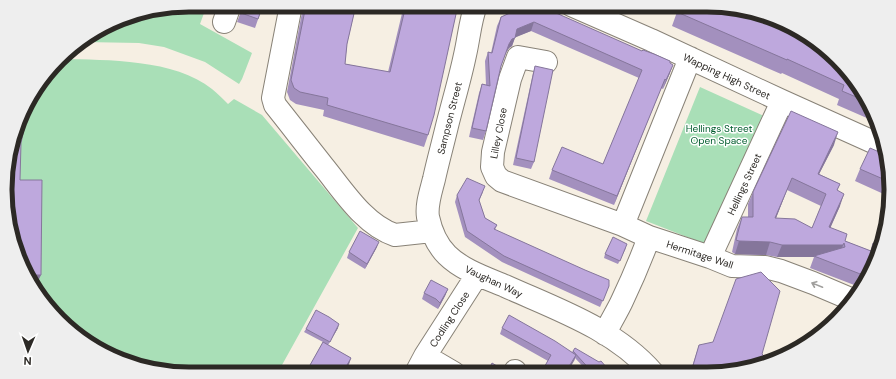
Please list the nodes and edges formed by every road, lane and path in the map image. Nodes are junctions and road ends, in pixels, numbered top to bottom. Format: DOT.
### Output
graph roads {
  1 [pos="290,12"];
  2 [pos="474,12"];
  3 [pos="587,12"];
  4 [pos="690,58"];
  5 [pos="546,62"];
  6 [pos="778,110"];
  7 [pos="878,144"];
  8 [pos="623,225"];
  9 [pos="432,231"];
  10 [pos="649,237"];
  11 [pos="710,257"];
  12 [pos="477,275"];
  13 [pos="847,298"];
  14 [pos="606,334"];
  15 [pos="420,364"];
  16 [pos="431,367"];
  17 [pos="647,367"];
  1 -- 9 [label="street"];
  2 -- 9 [label="street, Sampson Street"];
  3 -- 4 [label="street, Wapping High Street"];
  4 -- 7 [label="street, Wapping High Street"];
  4 -- 8 [label="street"];
  5 -- 8 [label="street, Lilley Close"];
  6 -- 11 [label="street, Hellings Street"];
  8 -- 10 [label="street, Lilley Close"];
  9 -- 12 [label="street, Vaughan Way"];
  10 -- 11 [label="street, Hermitage Wall"];
  10 -- 14 [label="street"];
  13 -- 11 [label="street, Hermitage Wall, one-way"];
  12 -- 14 [label="street, Vaughan Way"];
  12 -- 15 [label="street, Codling Close"];
  14 -- 17 [label="street, Vaughan Way"];
  15 -- 16 [label="street, Codling Close"];
}
